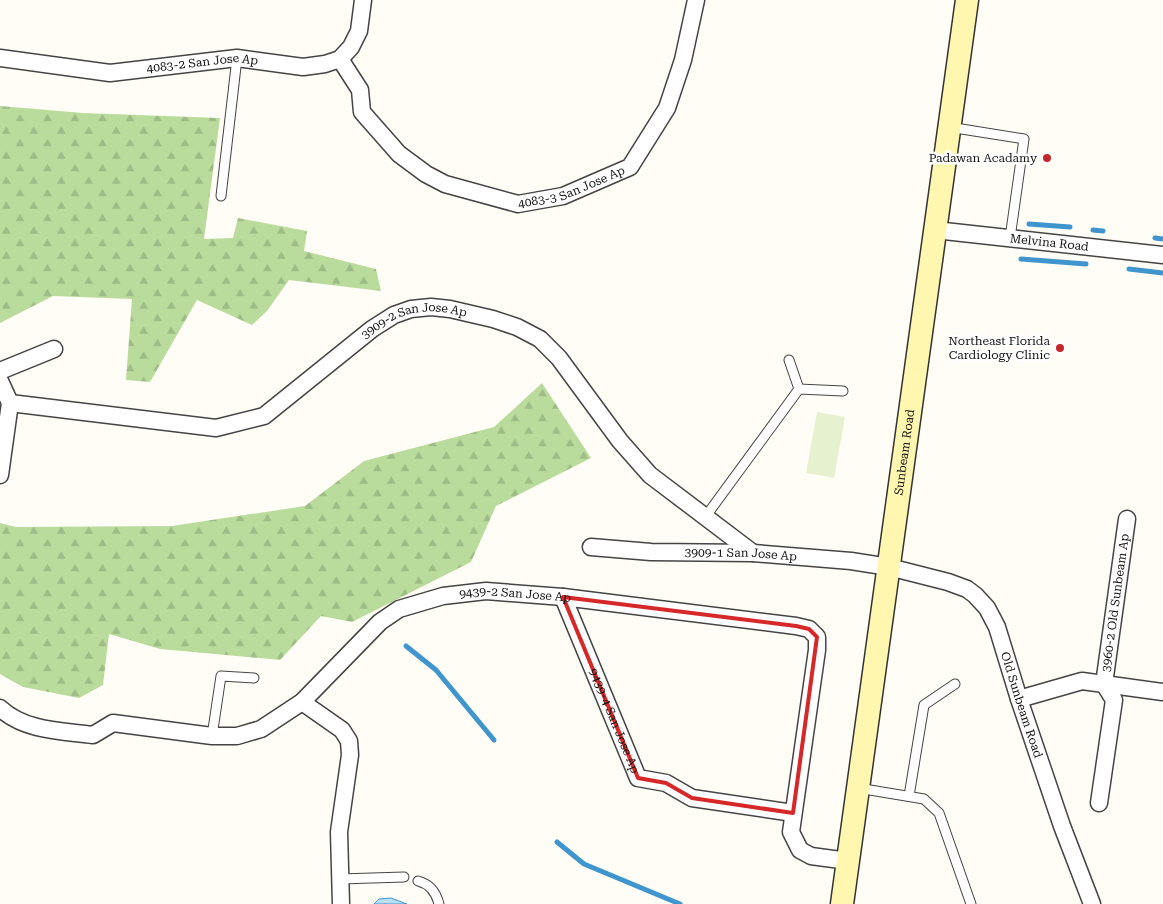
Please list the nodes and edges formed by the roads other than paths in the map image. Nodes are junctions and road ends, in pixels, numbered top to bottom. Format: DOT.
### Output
graph roads {
  1 [pos="363,0"];
  2 [pos="696,0"];
  3 [pos="967,0"];
  4 [pos="0,58"];
  5 [pos="238,58"];
  6 [pos="340,59"];
  7 [pos="949,127"];
  8 [pos="221,196"];
  9 [pos="935,230"];
  10 [pos="1010,238"];
  11 [pos="1163,255"];
  12 [pos="54,349"];
  13 [pos="790,360"];
  14 [pos="0,371"];
  15 [pos="0,381"];
  16 [pos="799,389"];
  17 [pos="843,391"];
  18 [pos="10,403"];
  19 [pos="0,475"];
  20 [pos="706,516"];
  21 [pos="1127,518"];
  22 [pos="591,547"];
  23 [pos="754,553"];
  24 [pos="889,567"];
  25 [pos="563,597"];
  26 [pos="254,678"];
  27 [pos="955,684"];
  28 [pos="1104,684"];
  29 [pos="1163,692"];
  30 [pos="1018,699"];
  31 [pos="302,702"];
  32 [pos="0,708"];
  33 [pos="212,736"];
  34 [pos="858,788"];
  35 [pos="909,796"];
  36 [pos="1099,803"];
  37 [pos="793,813"];
  38 [pos="848,861"];
  39 [pos="404,877"];
  40 [pos="340,879"];
  41 [pos="418,881"];
  42 [pos="342,904"];
  43 [pos="439,904"];
  44 [pos="842,904"];
  45 [pos="970,904"];
  46 [pos="1092,904"];
  1 -- 6 [label="street"];
  2 -- 6 [label="street, 4083-3 San Jose Ap"];
  3 -- 7 [label="street, Sunbeam Road"];
  4 -- 5 [label="street, 4083-2 San Jose Ap"];
  5 -- 6 [label="street, 4083-2 San Jose Ap"];
  5 -- 8 [label="lane"];
  7 -- 9 [label="street, Sunbeam Road"];
  7 -- 10 [label="lane"];
  9 -- 10 [label="street, Melvina Road"];
  9 -- 24 [label="street, Sunbeam Road"];
  10 -- 11 [label="street, Melvina Road"];
  12 -- 14 [label="street"];
  13 -- 16 [label="lane"];
  15 -- 18 [label="street"];
  16 -- 17 [label="lane"];
  16 -- 20 [label="lane"];
  18 -- 19 [label="street"];
  18 -- 20 [label="street, 3909-2 San Jose Ap"];
  20 -- 23 [label="street, 3909-2 San Jose Ap"];
  21 -- 28 [label="street, 3960-2 Old Sunbeam Ap"];
  22 -- 23 [label="street, 3909-1 San Jose Ap"];
  23 -- 24 [label="street, 3909-1 San Jose Ap"];
  24 -- 30 [label="street, Old Sunbeam Road"];
  24 -- 34 [label="street, Sunbeam Road"];
  25 -- 31 [label="street, 9439-2 San Jose Ap"];
  25 -- 37 [label="street, 9439-4 San Jose Ap"];
  25 -- 37 [label="street, 9439-2 San Jose Ap"];
  26 -- 33 [label="lane"];
  27 -- 35 [label="lane"];
  28 -- 29 [label="street"];
  28 -- 30 [label="street"];
  28 -- 36 [label="street, 3960-2 Old Sunbeam Ap"];
  30 -- 46 [label="street, Old Sunbeam Road"];
  31 -- 33 [label="street, 9439-2 San Jose Ap"];
  31 -- 40 [label="street"];
  32 -- 33 [label="street, 9439-2 San Jose Ap"];
  34 -- 35 [label="lane"];
  34 -- 38 [label="street, Sunbeam Road"];
  35 -- 45 [label="lane"];
  37 -- 38 [label="street, 9439-2 San Jose Ap"];
  38 -- 44 [label="street, Sunbeam Road"];
  39 -- 40 [label="lane"];
  40 -- 42 [label="street"];
  41 -- 43 [label="lane"];
}
